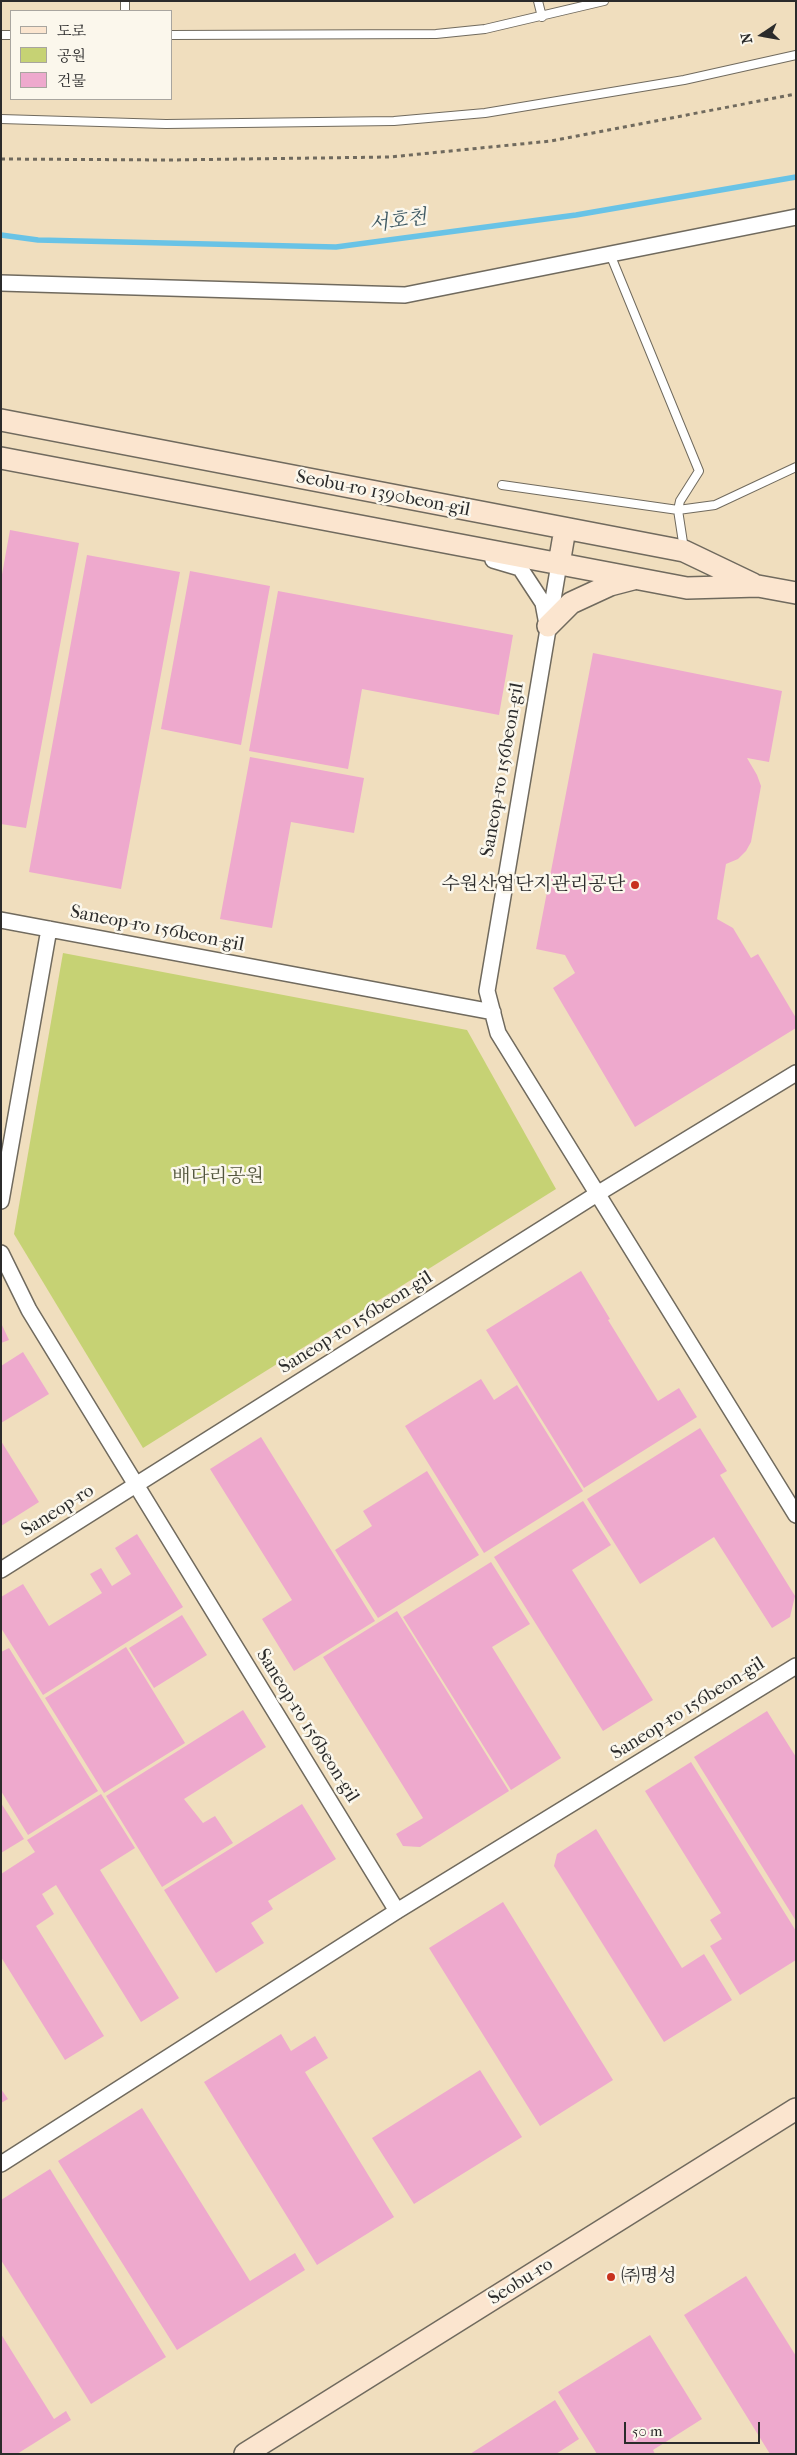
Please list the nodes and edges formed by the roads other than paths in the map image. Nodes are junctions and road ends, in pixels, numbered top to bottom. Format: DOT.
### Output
graph roads {
  1 [pos="538,1"];
  2 [pos="604,1"];
  3 [pos="542,17"];
  4 [pos="172,35"];
  5 [pos="796,55"];
  6 [pos="1,119"];
  7 [pos="796,217"];
  8 [pos="610,254"];
  9 [pos="1,283"];
  10 [pos="1,420"];
  11 [pos="1,458"];
  12 [pos="796,467"];
  13 [pos="502,485"];
  14 [pos="678,510"];
  15 [pos="565,529"];
  16 [pos="420,538"];
  17 [pos="684,551"];
  18 [pos="558,564"];
  19 [pos="636,578"];
  20 [pos="758,586"];
  21 [pos="796,593"];
  22 [pos="548,626"];
  23 [pos="1,920"];
  24 [pos="49,929"];
  25 [pos="493,1012"];
  26 [pos="796,1073"];
  27 [pos="597,1194"];
  28 [pos="1,1201"];
  29 [pos="1,1253"];
  30 [pos="136,1485"];
  31 [pos="796,1515"];
  32 [pos="1,1570"];
  33 [pos="796,1666"];
  34 [pos="397,1912"];
  35 [pos="796,2109"];
  36 [pos="1,2164"];
  37 [pos="245,2454"];
  1 -- 3 [label="lane"];
  2 -- 3 [label="lane"];
  3 -- 4 [label="lane"];
  5 -- 6 [label="lane"];
  7 -- 8 [label="street"];
  8 -- 9 [label="street"];
  8 -- 14 [label="lane"];
  10 -- 15 [label="street, Seobu-ro 1390beon-gil"];
  11 -- 16 [label="street, Seobu-ro 1390beon-gil"];
  12 -- 14 [label="lane"];
  13 -- 14 [label="lane"];
  14 -- 17 [label="lane"];
  15 -- 17 [label="street, Seobu-ro 1390beon-gil"];
  15 -- 18 [label="street"];
  16 -- 18 [label="street, Seobu-ro 1390beon-gil"];
  16 -- 22 [label="street"];
  17 -- 20 [label="street, Seobu-ro 1390beon-gil"];
  18 -- 19 [label="street, Seobu-ro 1390beon-gil"];
  18 -- 22 [label="street, Saneop-ro 156beon-gil"];
  19 -- 20 [label="street, Seobu-ro 1390beon-gil"];
  19 -- 22 [label="street"];
  20 -- 21 [label="street, Seobu-ro 1390beon-gil"];
  22 -- 25 [label="street, Saneop-ro 156beon-gil"];
  23 -- 24 [label="street, Saneop-ro 156beon-gil"];
  24 -- 25 [label="street, Saneop-ro 156beon-gil"];
  24 -- 28 [label="street, Saneop-ro 156beon-gil"];
  25 -- 27 [label="street, Saneop-ro 156beon-gil"];
  26 -- 27 [label="street, Saneop-ro 156beon-gil"];
  27 -- 30 [label="street, Saneop-ro 156beon-gil"];
  27 -- 31 [label="street, Saneop-ro 156beon-gil"];
  29 -- 30 [label="street, Saneop-ro 156beon-gil"];
  30 -- 32 [label="street, Saneop-ro"];
  30 -- 34 [label="street, Saneop-ro 156beon-gil"];
  33 -- 34 [label="street, Saneop-ro 156beon-gil"];
  34 -- 36 [label="street, Saneop-ro 156beon-gil"];
  35 -- 37 [label="street, Seobu-ro"];
}
